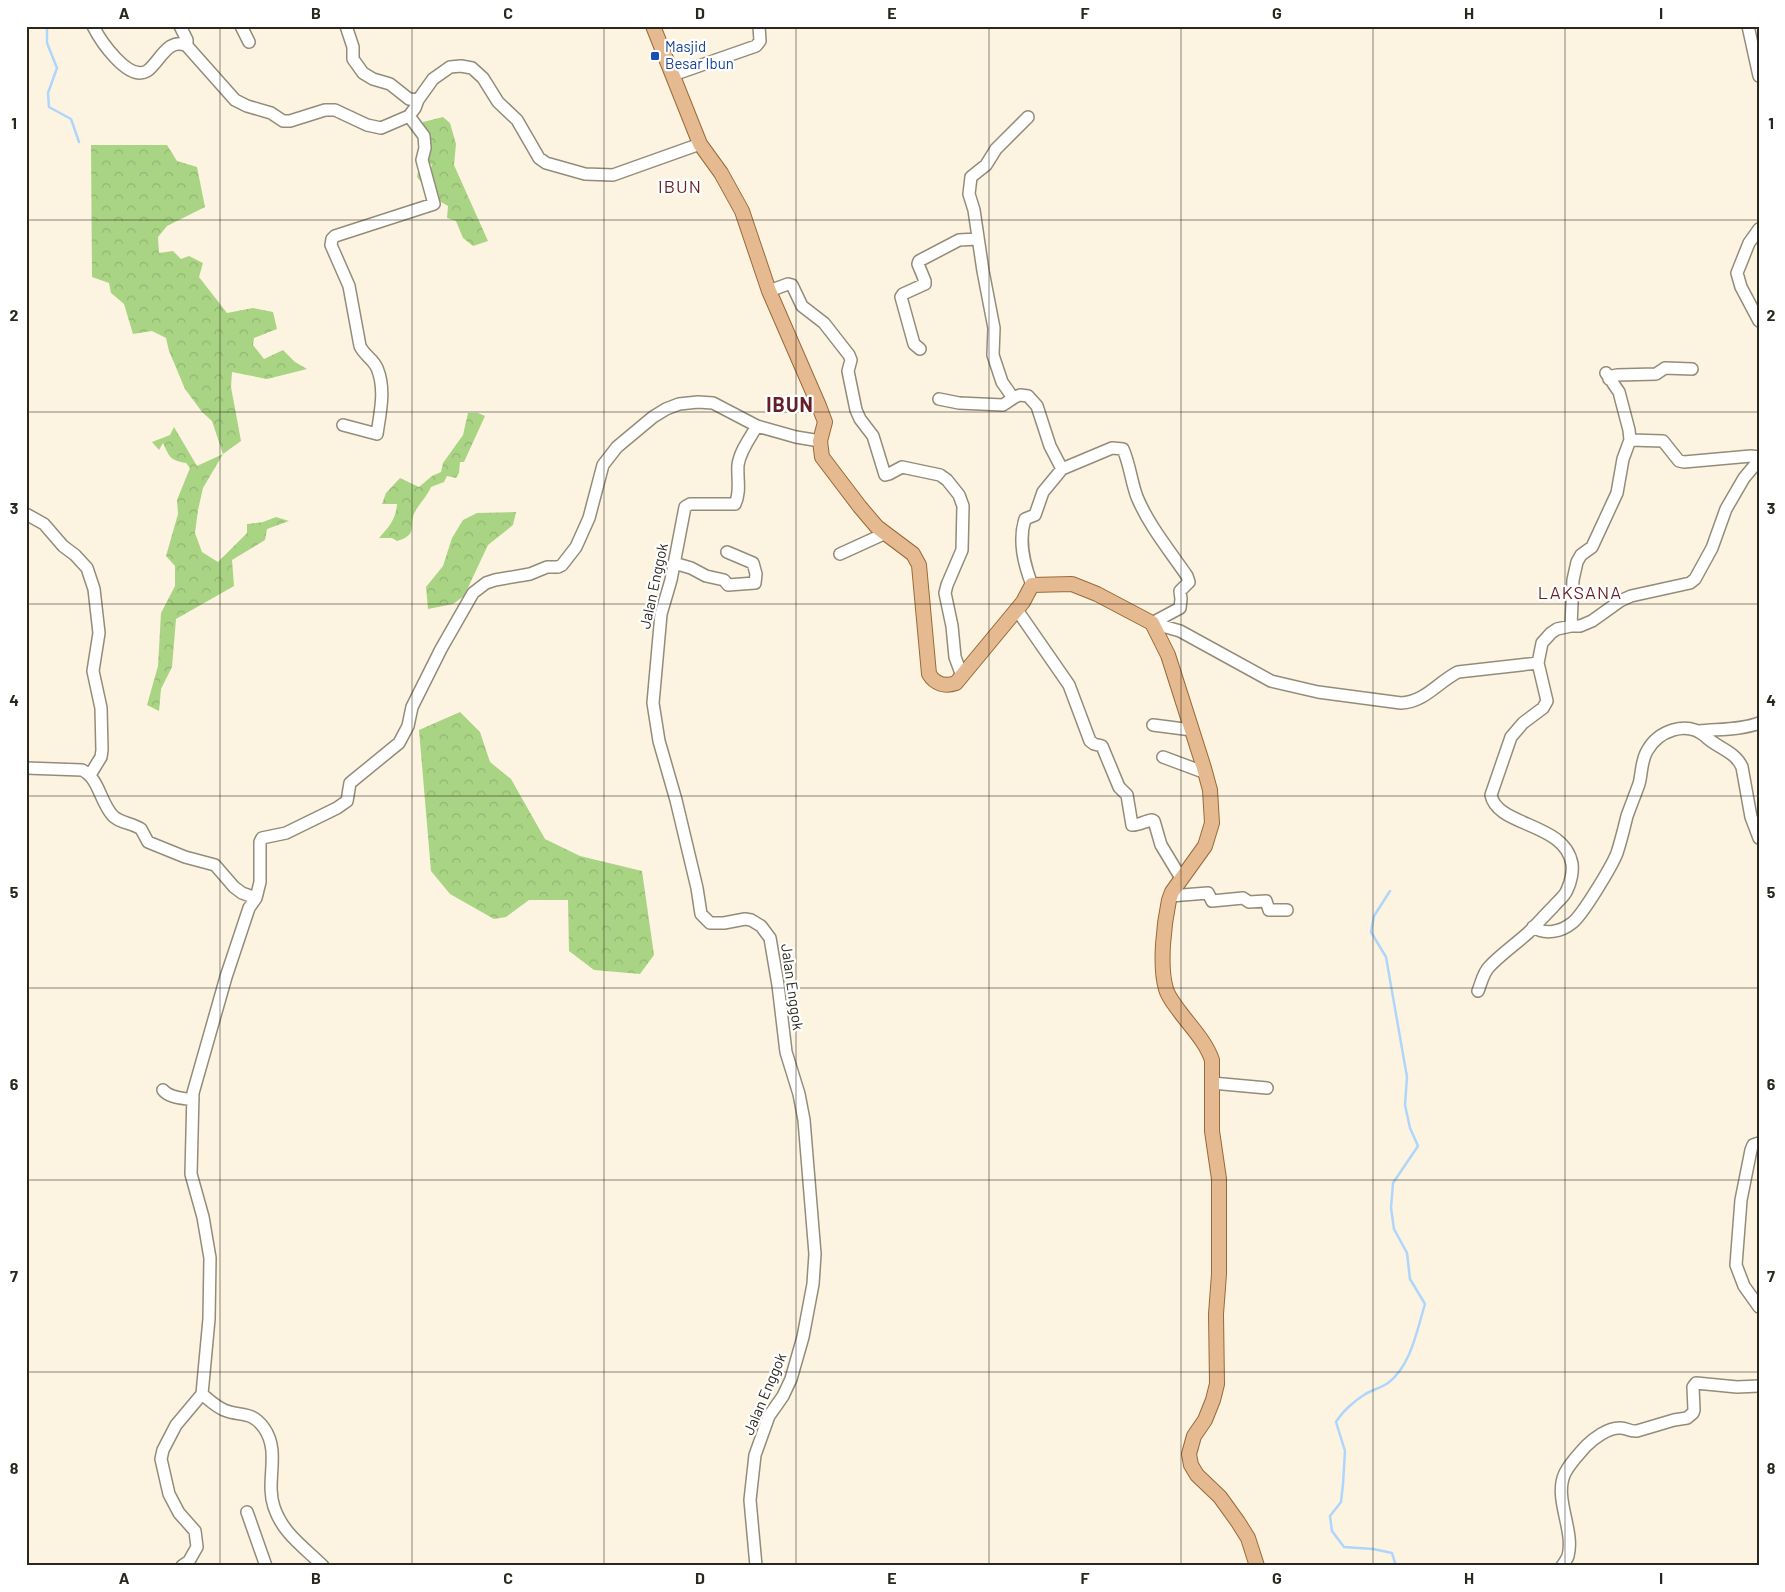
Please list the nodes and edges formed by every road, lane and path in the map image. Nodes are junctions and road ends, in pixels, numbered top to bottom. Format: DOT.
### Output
graph roads {
  1 [pos="93,26"];
  2 [pos="180,26"];
  3 [pos="241,26"];
  4 [pos="346,26"];
  5 [pos="653,26"];
  6 [pos="759,26"];
  7 [pos="1748,26"];
  8 [pos="249,42"];
  9 [pos="187,46"];
  10 [pos="673,75"];
  11 [pos="1759,76"];
  12 [pos="418,100"];
  13 [pos="409,116"];
  14 [pos="1028,117"];
  15 [pos="700,144"];
  16 [pos="1759,229"];
  17 [pos="977,239"];
  18 [pos="769,291"];
  19 [pos="1759,321"];
  20 [pos="920,349"];
  21 [pos="1692,369"];
  22 [pos="1015,398"];
  23 [pos="939,399"];
  24 [pos="343,425"];
  25 [pos="757,426"];
  26 [pos="1630,440"];
  27 [pos="820,441"];
  28 [pos="1758,461"];
  29 [pos="1062,469"];
  30 [pos="26,514"];
  31 [pos="886,534"];
  32 [pos="727,552"];
  33 [pos="840,554"];
  34 [pos="674,563"];
  35 [pos="1032,585"];
  36 [pos="1017,610"];
  37 [pos="1152,623"];
  38 [pos="1571,626"];
  39 [pos="1538,663"];
  40 [pos="962,676"];
  41 [pos="1759,723"];
  42 [pos="1153,725"];
  43 [pos="1192,730"];
  44 [pos="1699,731"];
  45 [pos="1163,757"];
  46 [pos="26,768"];
  47 [pos="1206,773"];
  48 [pos="90,774"];
  49 [pos="1759,838"];
  50 [pos="1181,878"];
  51 [pos="1170,896"];
  52 [pos="256,898"];
  53 [pos="1287,910"];
  54 [pos="1533,927"];
  55 [pos="1478,991"];
  56 [pos="1212,1083"];
  57 [pos="1267,1088"];
  58 [pos="163,1090"];
  59 [pos="193,1100"];
  60 [pos="1759,1143"];
  61 [pos="1759,1307"];
  62 [pos="1759,1386"];
  63 [pos="202,1394"];
  64 [pos="247,1512"];
  65 [pos="262,1565"];
  66 [pos="182,1566"];
  67 [pos="322,1566"];
  68 [pos="756,1566"];
  69 [pos="1257,1566"];
  70 [pos="1562,1566"];
  1 -- 9 [label="street"];
  2 -- 9 [label="street"];
  3 -- 8 [label="street"];
  4 -- 12 [label="street"];
  5 -- 10 [label="main road"];
  6 -- 10 [label="street"];
  7 -- 11 [label="street"];
  9 -- 13 [label="street"];
  10 -- 15 [label="main road"];
  12 -- 13 [label="street"];
  12 -- 15 [label="street"];
  13 -- 24 [label="street"];
  14 -- 17 [label="street"];
  15 -- 18 [label="main road"];
  16 -- 19 [label="street"];
  17 -- 20 [label="street"];
  17 -- 22 [label="street"];
  18 -- 27 [label="main road"];
  18 -- 40 [label="street"];
  21 -- 26 [label="street"];
  22 -- 23 [label="street"];
  22 -- 29 [label="street"];
  25 -- 27 [label="street"];
  25 -- 34 [label="street, Jalan Enggok"];
  25 -- 52 [label="street"];
  26 -- 28 [label="street"];
  26 -- 38 [label="street"];
  27 -- 31 [label="main road"];
  28 -- 38 [label="street"];
  29 -- 35 [label="street"];
  29 -- 37 [label="street"];
  30 -- 48 [label="street"];
  31 -- 33 [label="street"];
  31 -- 40 [label="main road"];
  32 -- 34 [label="street"];
  34 -- 68 [label="street, Jalan Enggok"];
  35 -- 36 [label="main road"];
  35 -- 37 [label="main road"];
  36 -- 40 [label="main road"];
  36 -- 50 [label="street"];
  37 -- 39 [label="street"];
  37 -- 43 [label="main road"];
  38 -- 39 [label="street"];
  39 -- 54 [label="street"];
  41 -- 44 [label="street"];
  42 -- 43 [label="street"];
  43 -- 47 [label="main road"];
  44 -- 49 [label="street"];
  44 -- 54 [label="street"];
  45 -- 47 [label="street"];
  46 -- 48 [label="street"];
  47 -- 50 [label="main road"];
  48 -- 52 [label="street"];
  50 -- 51 [label="main road"];
  51 -- 53 [label="street"];
  51 -- 56 [label="main road"];
  52 -- 59 [label="street"];
  54 -- 55 [label="street"];
  56 -- 57 [label="street"];
  56 -- 69 [label="main road"];
  58 -- 59 [label="street"];
  59 -- 63 [label="street"];
  60 -- 61 [label="street"];
  62 -- 70 [label="street"];
  63 -- 66 [label="street"];
  63 -- 67 [label="street"];
  64 -- 65 [label="street"];
}
